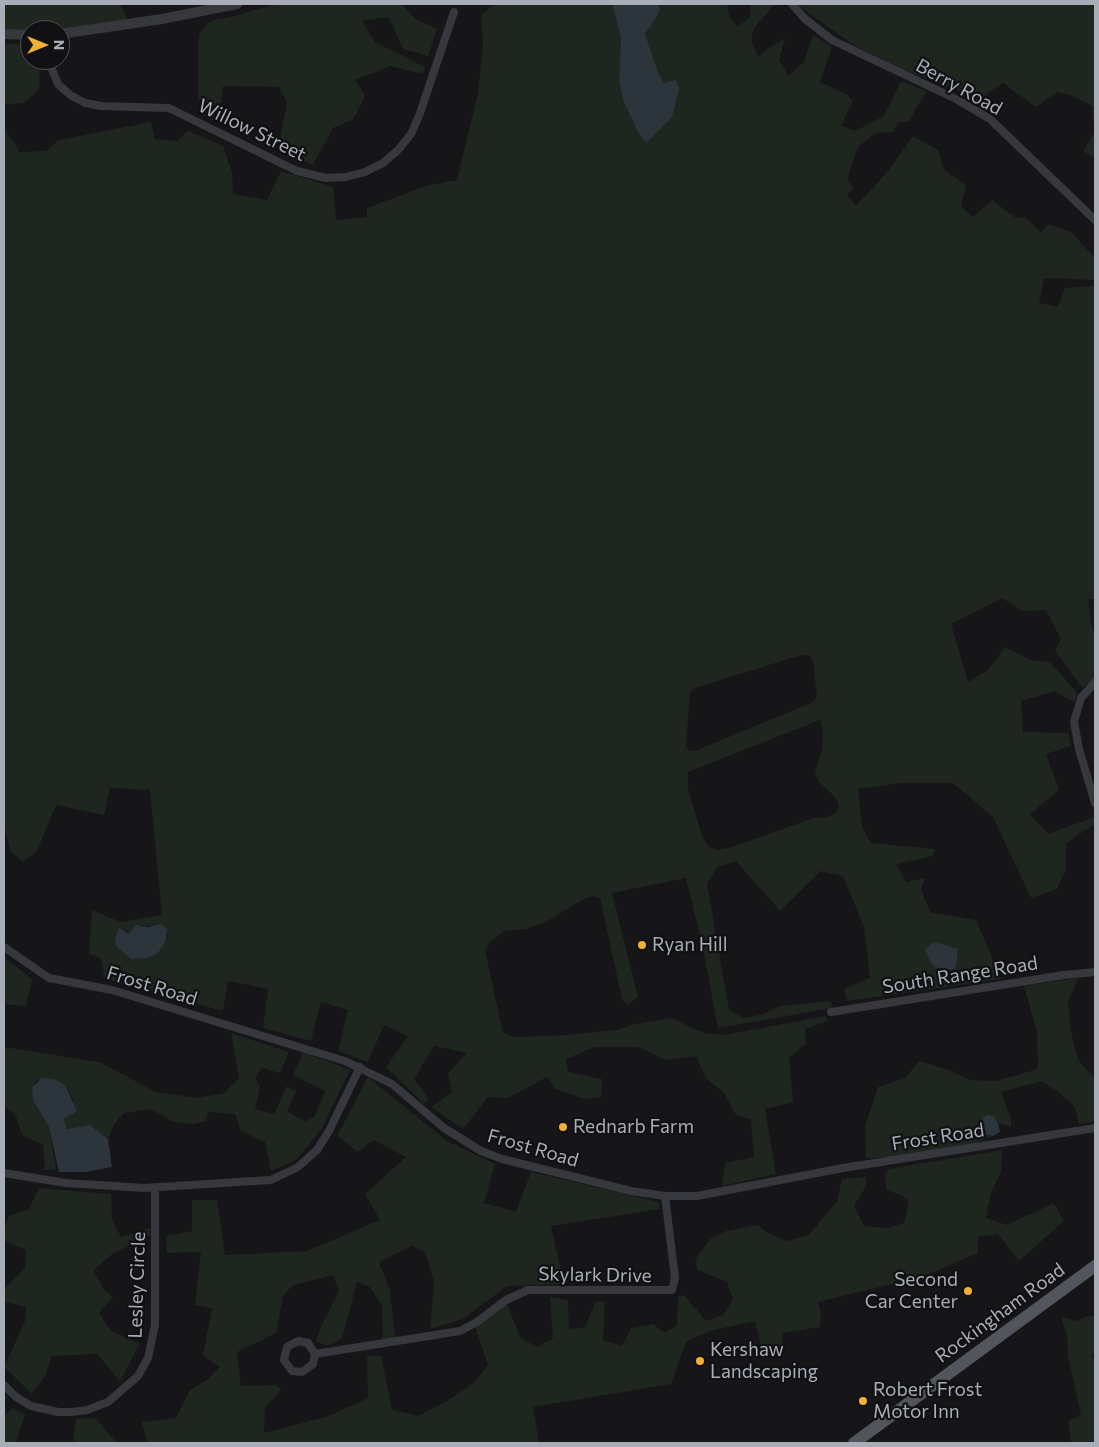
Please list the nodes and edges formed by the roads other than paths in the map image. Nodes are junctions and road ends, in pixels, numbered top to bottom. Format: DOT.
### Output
graph roads {
  1 [pos="237,4"];
  2 [pos="792,4"];
  3 [pos="454,12"];
  4 [pos="70,33"];
  5 [pos="4,34"];
  6 [pos="20,35"];
  7 [pos="52,70"];
  8 [pos="1095,220"];
  9 [pos="1095,682"];
  10 [pos="1095,803"];
  11 [pos="4,947"];
  12 [pos="1095,972"];
  13 [pos="831,1012"];
  14 [pos="360,1067"];
  15 [pos="1095,1128"];
  16 [pos="4,1173"];
  17 [pos="155,1188"];
  18 [pos="665,1196"];
  19 [pos="1095,1266"];
  20 [pos="315,1354"];
  21 [pos="4,1386"];
  22 [pos="854,1443"];
  1 -- 4 [label="street"];
  2 -- 8 [label="street, Berry Road"];
  3 -- 7 [label="street, Willow Street"];
  5 -- 6 [label="street"];
  9 -- 10 [label="street"];
  11 -- 14 [label="street, Frost Road"];
  12 -- 13 [label="street, South Range Road"];
  14 -- 17 [label="street"];
  14 -- 18 [label="street, Frost Road"];
  15 -- 18 [label="street, Frost Road"];
  16 -- 17 [label="street"];
  17 -- 21 [label="street, Lesley Circle"];
  18 -- 20 [label="street, Skylark Drive"];
  19 -- 22 [label="main road, Rockingham Road"];
  20 -- 20 [label="street"];
}
